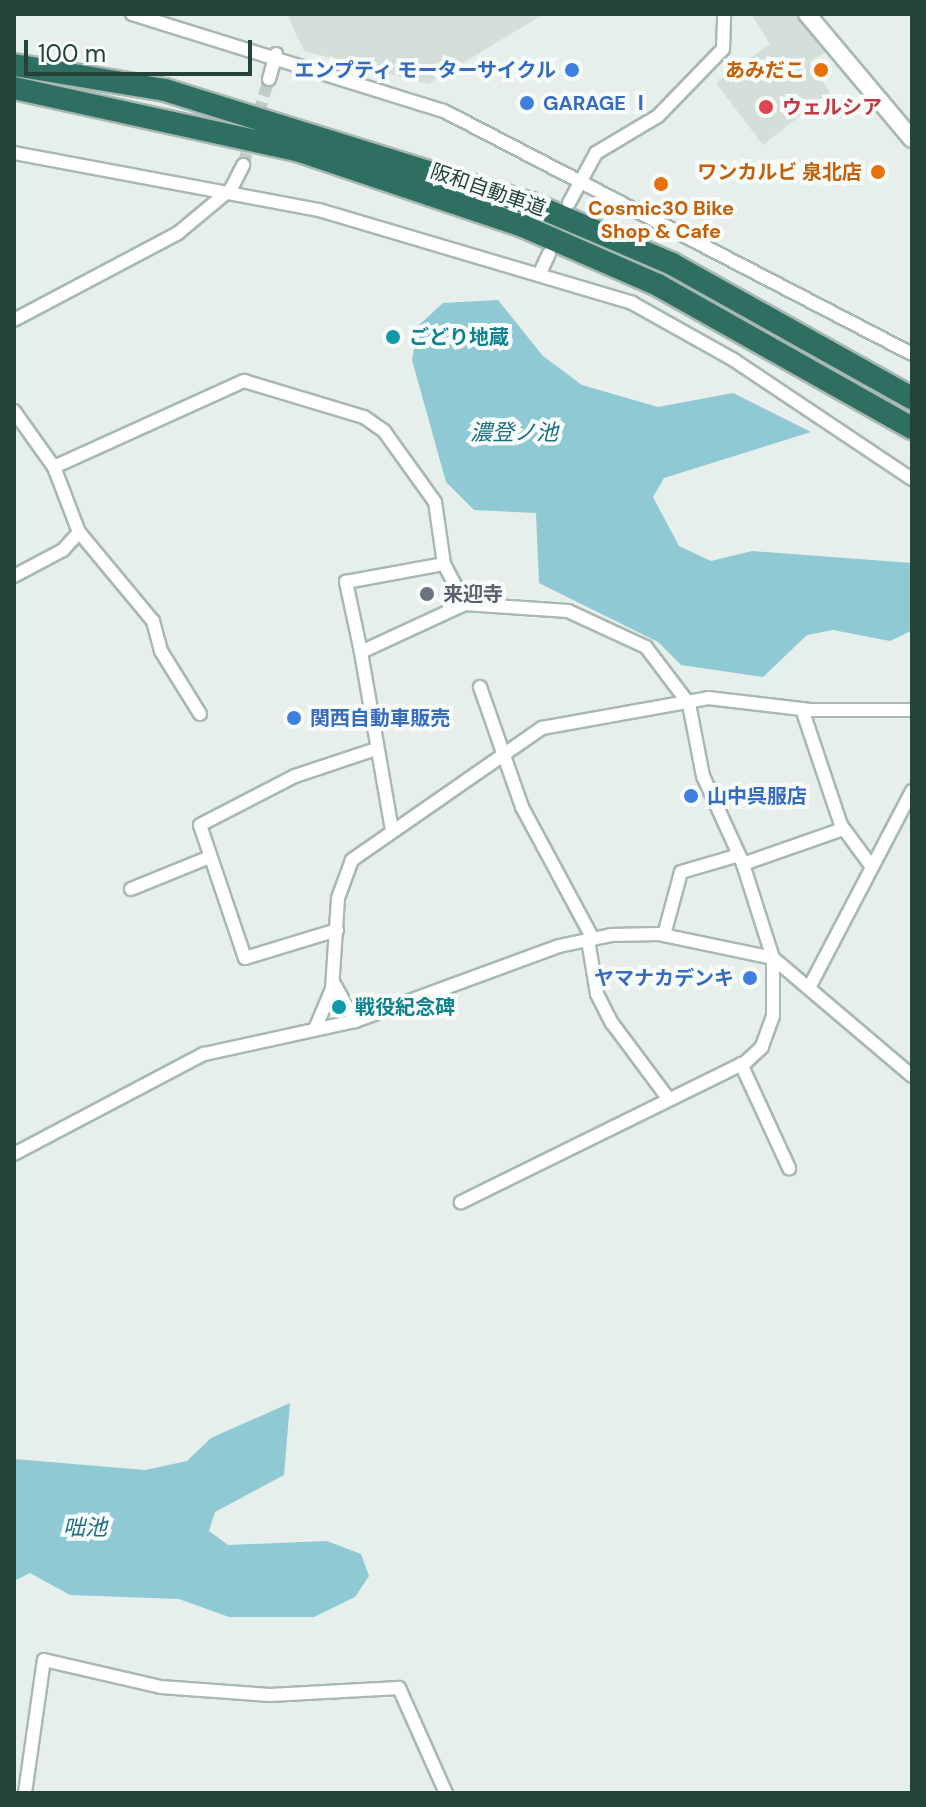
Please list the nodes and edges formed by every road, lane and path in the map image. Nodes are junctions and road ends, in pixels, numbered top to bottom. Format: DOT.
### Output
graph roads {
  1 [pos="132,14"];
  2 [pos="724,14"];
  3 [pos="807,14"];
  4 [pos="276,54"];
  5 [pos="14,65"];
  6 [pos="269,79"];
  7 [pos="14,88"];
  8 [pos="912,139"];
  9 [pos="14,153"];
  10 [pos="243,165"];
  11 [pos="579,178"];
  12 [pos="231,189"];
  13 [pos="569,203"];
  14 [pos="549,254"];
  15 [pos="539,275"];
  16 [pos="14,320"];
  17 [pos="912,354"];
  18 [pos="912,398"];
  19 [pos="14,411"];
  20 [pos="912,428"];
  21 [pos="54,467"];
  22 [pos="912,479"];
  23 [pos="79,532"];
  24 [pos="444,564"];
  25 [pos="14,576"];
  26 [pos="465,604"];
  27 [pos="361,652"];
  28 [pos="480,687"];
  29 [pos="689,704"];
  30 [pos="802,709"];
  31 [pos="912,710"];
  32 [pos="200,714"];
  33 [pos="376,749"];
  34 [pos="501,759"];
  35 [pos="912,791"];
  36 [pos="843,829"];
  37 [pos="392,830"];
  38 [pos="210,857"];
  39 [pos="741,860"];
  40 [pos="872,867"];
  41 [pos="131,889"];
  42 [pos="337,930"];
  43 [pos="664,935"];
  44 [pos="590,940"];
  45 [pos="773,958"];
  46 [pos="333,981"];
  47 [pos="810,986"];
  48 [pos="355,1021"];
  49 [pos="315,1029"];
  50 [pos="741,1064"];
  51 [pos="912,1076"];
  52 [pos="668,1098"];
  53 [pos="14,1154"];
  54 [pos="789,1168"];
  55 [pos="461,1202"];
  56 [pos="25,1793"];
  57 [pos="446,1793"];
  1 -- 4 [label="street"];
  2 -- 11 [label="street"];
  3 -- 8 [label="main road"];
  4 -- 6 [label="street"];
  4 -- 11 [label="street"];
  5 -- 18 [label="highway, 阪和自動車道"];
  7 -- 20 [label="highway, 阪和自動車道"];
  9 -- 12 [label="street"];
  10 -- 12 [label="street"];
  11 -- 13 [label="street"];
  11 -- 17 [label="street"];
  12 -- 15 [label="street"];
  12 -- 16 [label="street"];
  14 -- 15 [label="street"];
  15 -- 22 [label="street"];
  19 -- 21 [label="street"];
  21 -- 23 [label="street"];
  21 -- 24 [label="street"];
  23 -- 25 [label="street"];
  23 -- 32 [label="street"];
  24 -- 26 [label="street"];
  24 -- 27 [label="street"];
  26 -- 27 [label="street"];
  26 -- 29 [label="street"];
  27 -- 33 [label="street"];
  28 -- 34 [label="street"];
  29 -- 30 [label="street"];
  29 -- 34 [label="street"];
  29 -- 39 [label="street"];
  30 -- 31 [label="street"];
  30 -- 36 [label="street"];
  33 -- 37 [label="street"];
  33 -- 38 [label="street"];
  34 -- 37 [label="street"];
  34 -- 44 [label="street"];
  35 -- 40 [label="street"];
  36 -- 39 [label="street"];
  36 -- 40 [label="street"];
  37 -- 42 [label="street"];
  38 -- 41 [label="street"];
  38 -- 42 [label="street"];
  39 -- 43 [label="street"];
  39 -- 45 [label="street"];
  40 -- 47 [label="street"];
  42 -- 46 [label="street"];
  43 -- 44 [label="street"];
  43 -- 45 [label="street"];
  44 -- 48 [label="street"];
  44 -- 52 [label="street"];
  45 -- 47 [label="street"];
  45 -- 50 [label="street"];
  46 -- 48 [label="street"];
  46 -- 49 [label="street"];
  47 -- 51 [label="street"];
  48 -- 49 [label="street"];
  49 -- 53 [label="street"];
  50 -- 52 [label="street"];
  50 -- 54 [label="street"];
  52 -- 55 [label="street"];
  56 -- 57 [label="street"];
}
